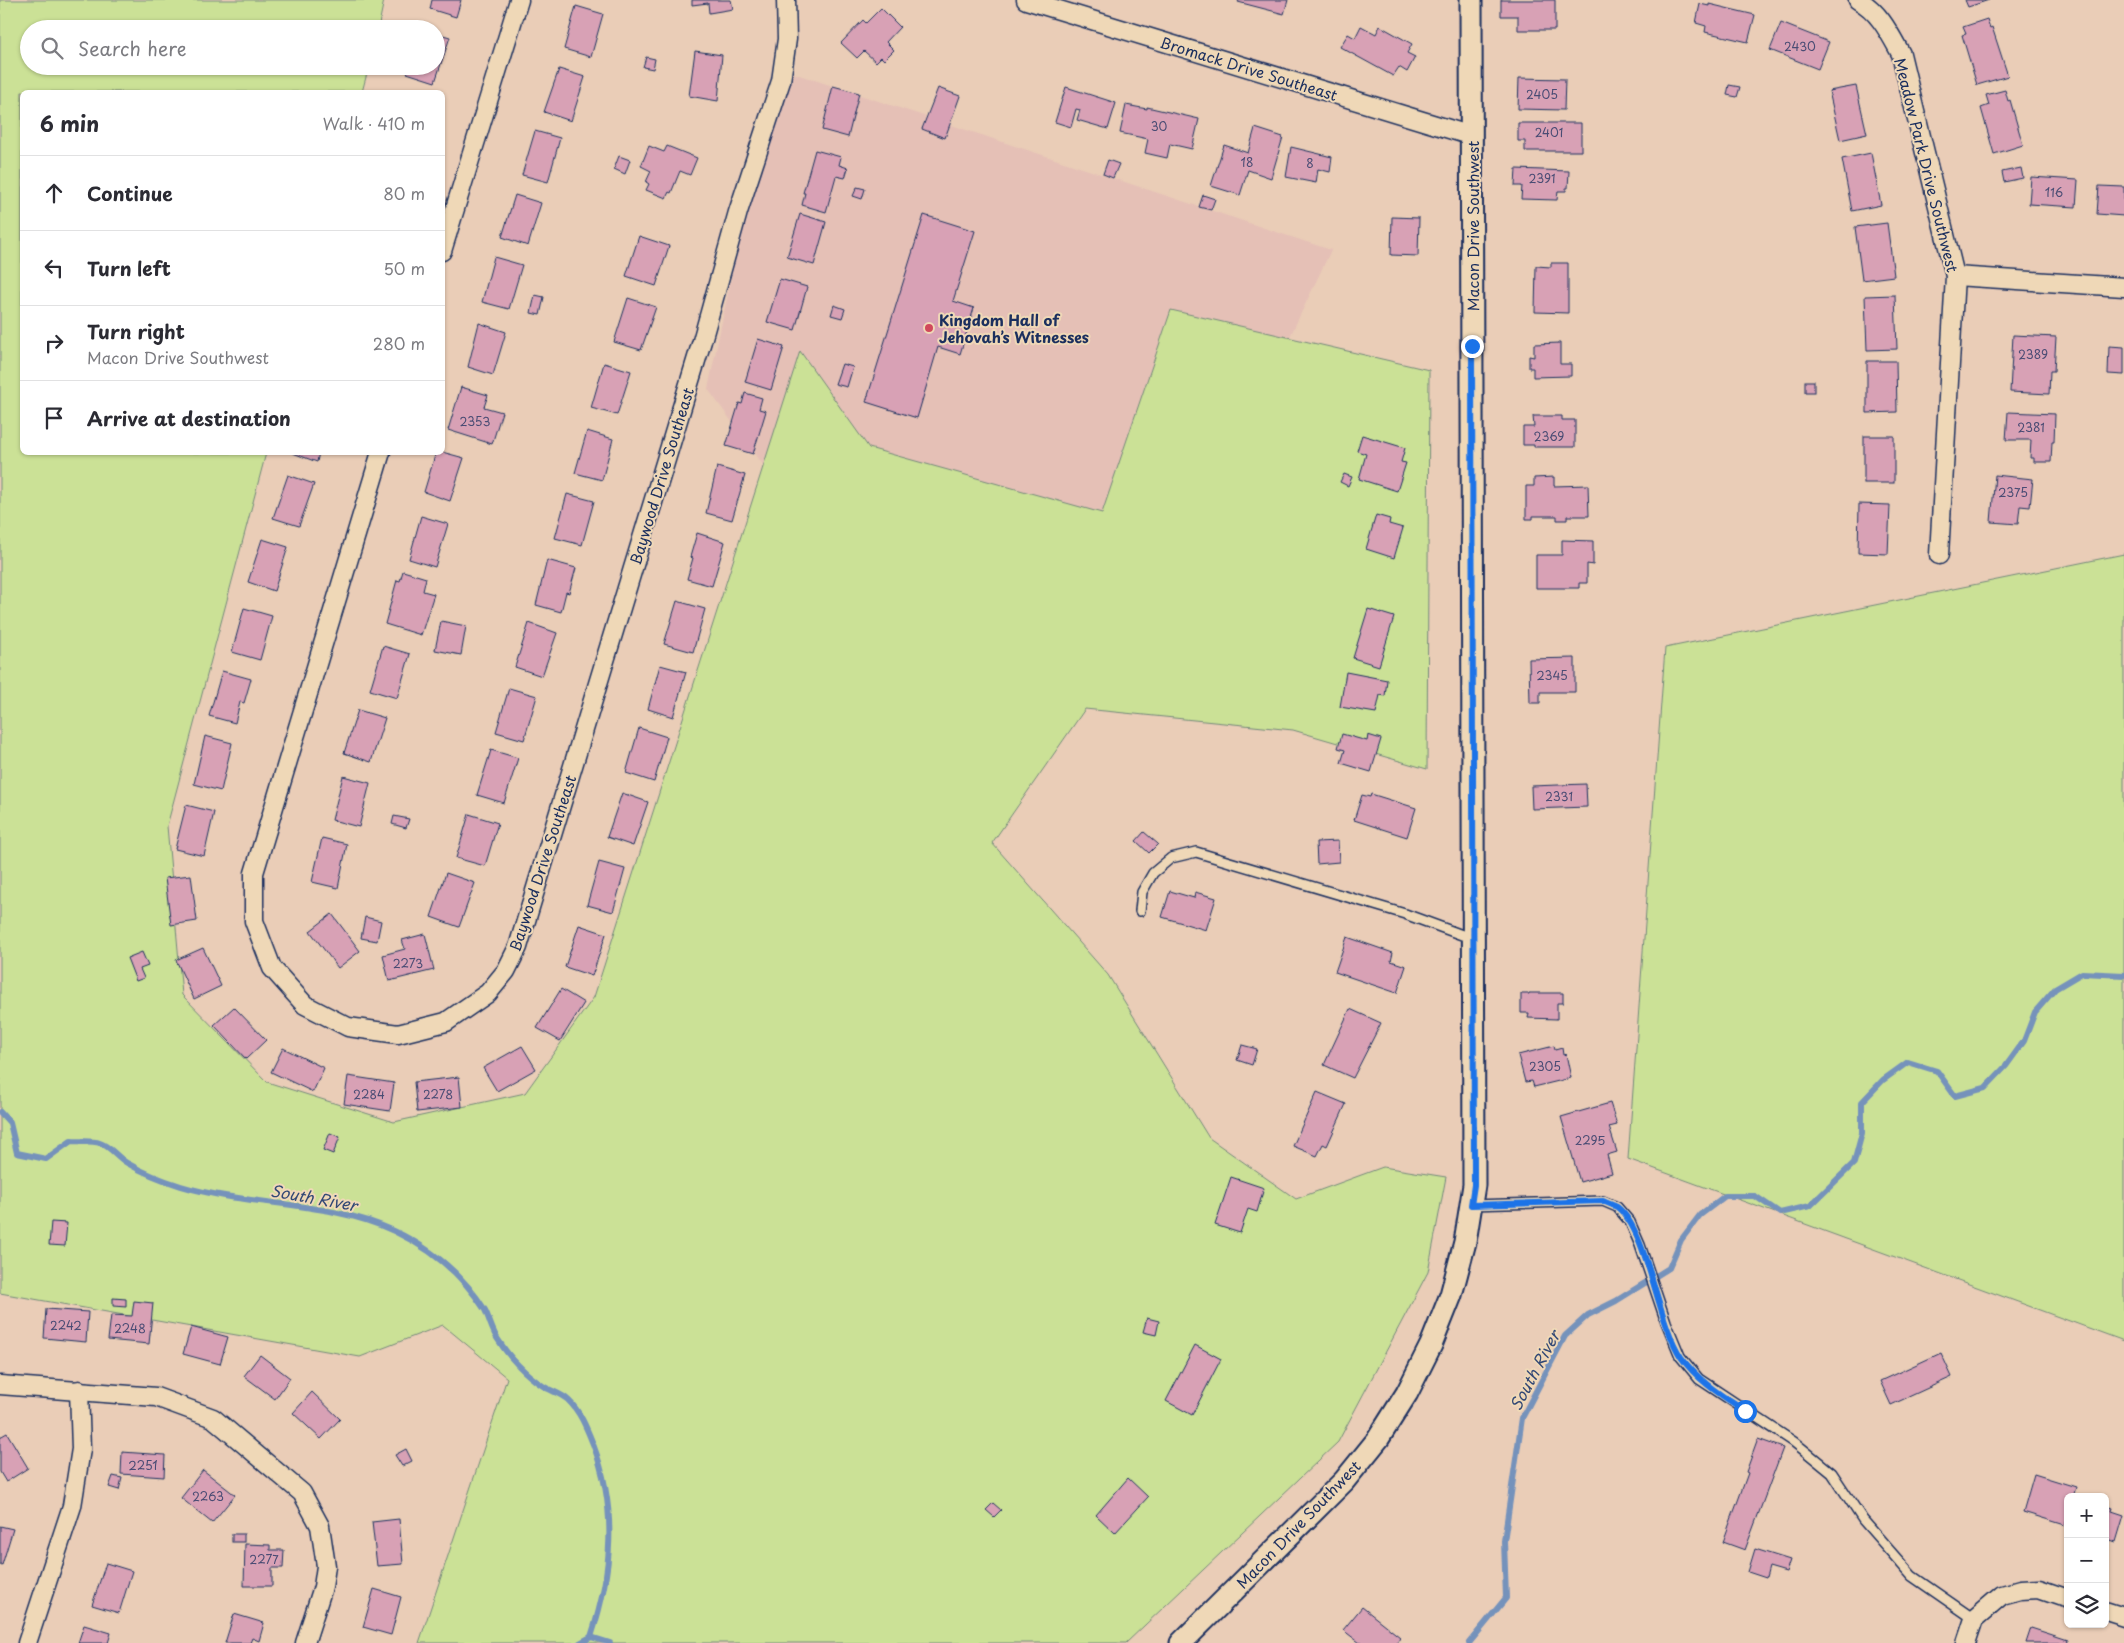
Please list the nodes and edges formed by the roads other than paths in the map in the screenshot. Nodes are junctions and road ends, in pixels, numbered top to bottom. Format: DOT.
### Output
graph roads {
  1 [pos="519,0"];
  2 [pos="786,0"];
  3 [pos="1026,0"];
  4 [pos="1858,0"];
  5 [pos="1473,3"];
  6 [pos="1472,136"];
  7 [pos="445,241"];
  8 [pos="1955,276"];
  9 [pos="2124,287"];
  10 [pos="380,455"];
  11 [pos="1939,555"];
  12 [pos="1140,911"];
  13 [pos="1473,939"];
  14 [pos="1471,1205"];
  15 [pos="0,1385"];
  16 [pos="80,1390"];
  17 [pos="2064,1597"];
  18 [pos="2109,1611"];
  19 [pos="2124,1616"];
  20 [pos="1974,1618"];
  21 [pos="27,1643"];
  22 [pos="305,1643"];
  23 [pos="1182,1643"];
  24 [pos="1966,1643"];
  1 -- 7 [label="street"];
  2 -- 10 [label="street, Baywood Drive Southeast"];
  3 -- 6 [label="street, Bromack Drive Southeast"];
  4 -- 8 [label="street, Meadow Park Drive Southwest"];
  5 -- 6 [label="street, Macon Drive Southwest"];
  6 -- 13 [label="street, Macon Drive Southwest"];
  8 -- 9 [label="street"];
  8 -- 11 [label="street, Meadow Park Drive Southwest"];
  12 -- 13 [label="lane"];
  13 -- 14 [label="street, Macon Drive Southwest"];
  14 -- 20 [label="lane"];
  14 -- 23 [label="street, Macon Drive Southwest"];
  15 -- 16 [label="street"];
  16 -- 21 [label="street"];
  16 -- 22 [label="street"];
  17 -- 20 [label="street"];
  18 -- 19 [label="street"];
  20 -- 24 [label="street"];
}
